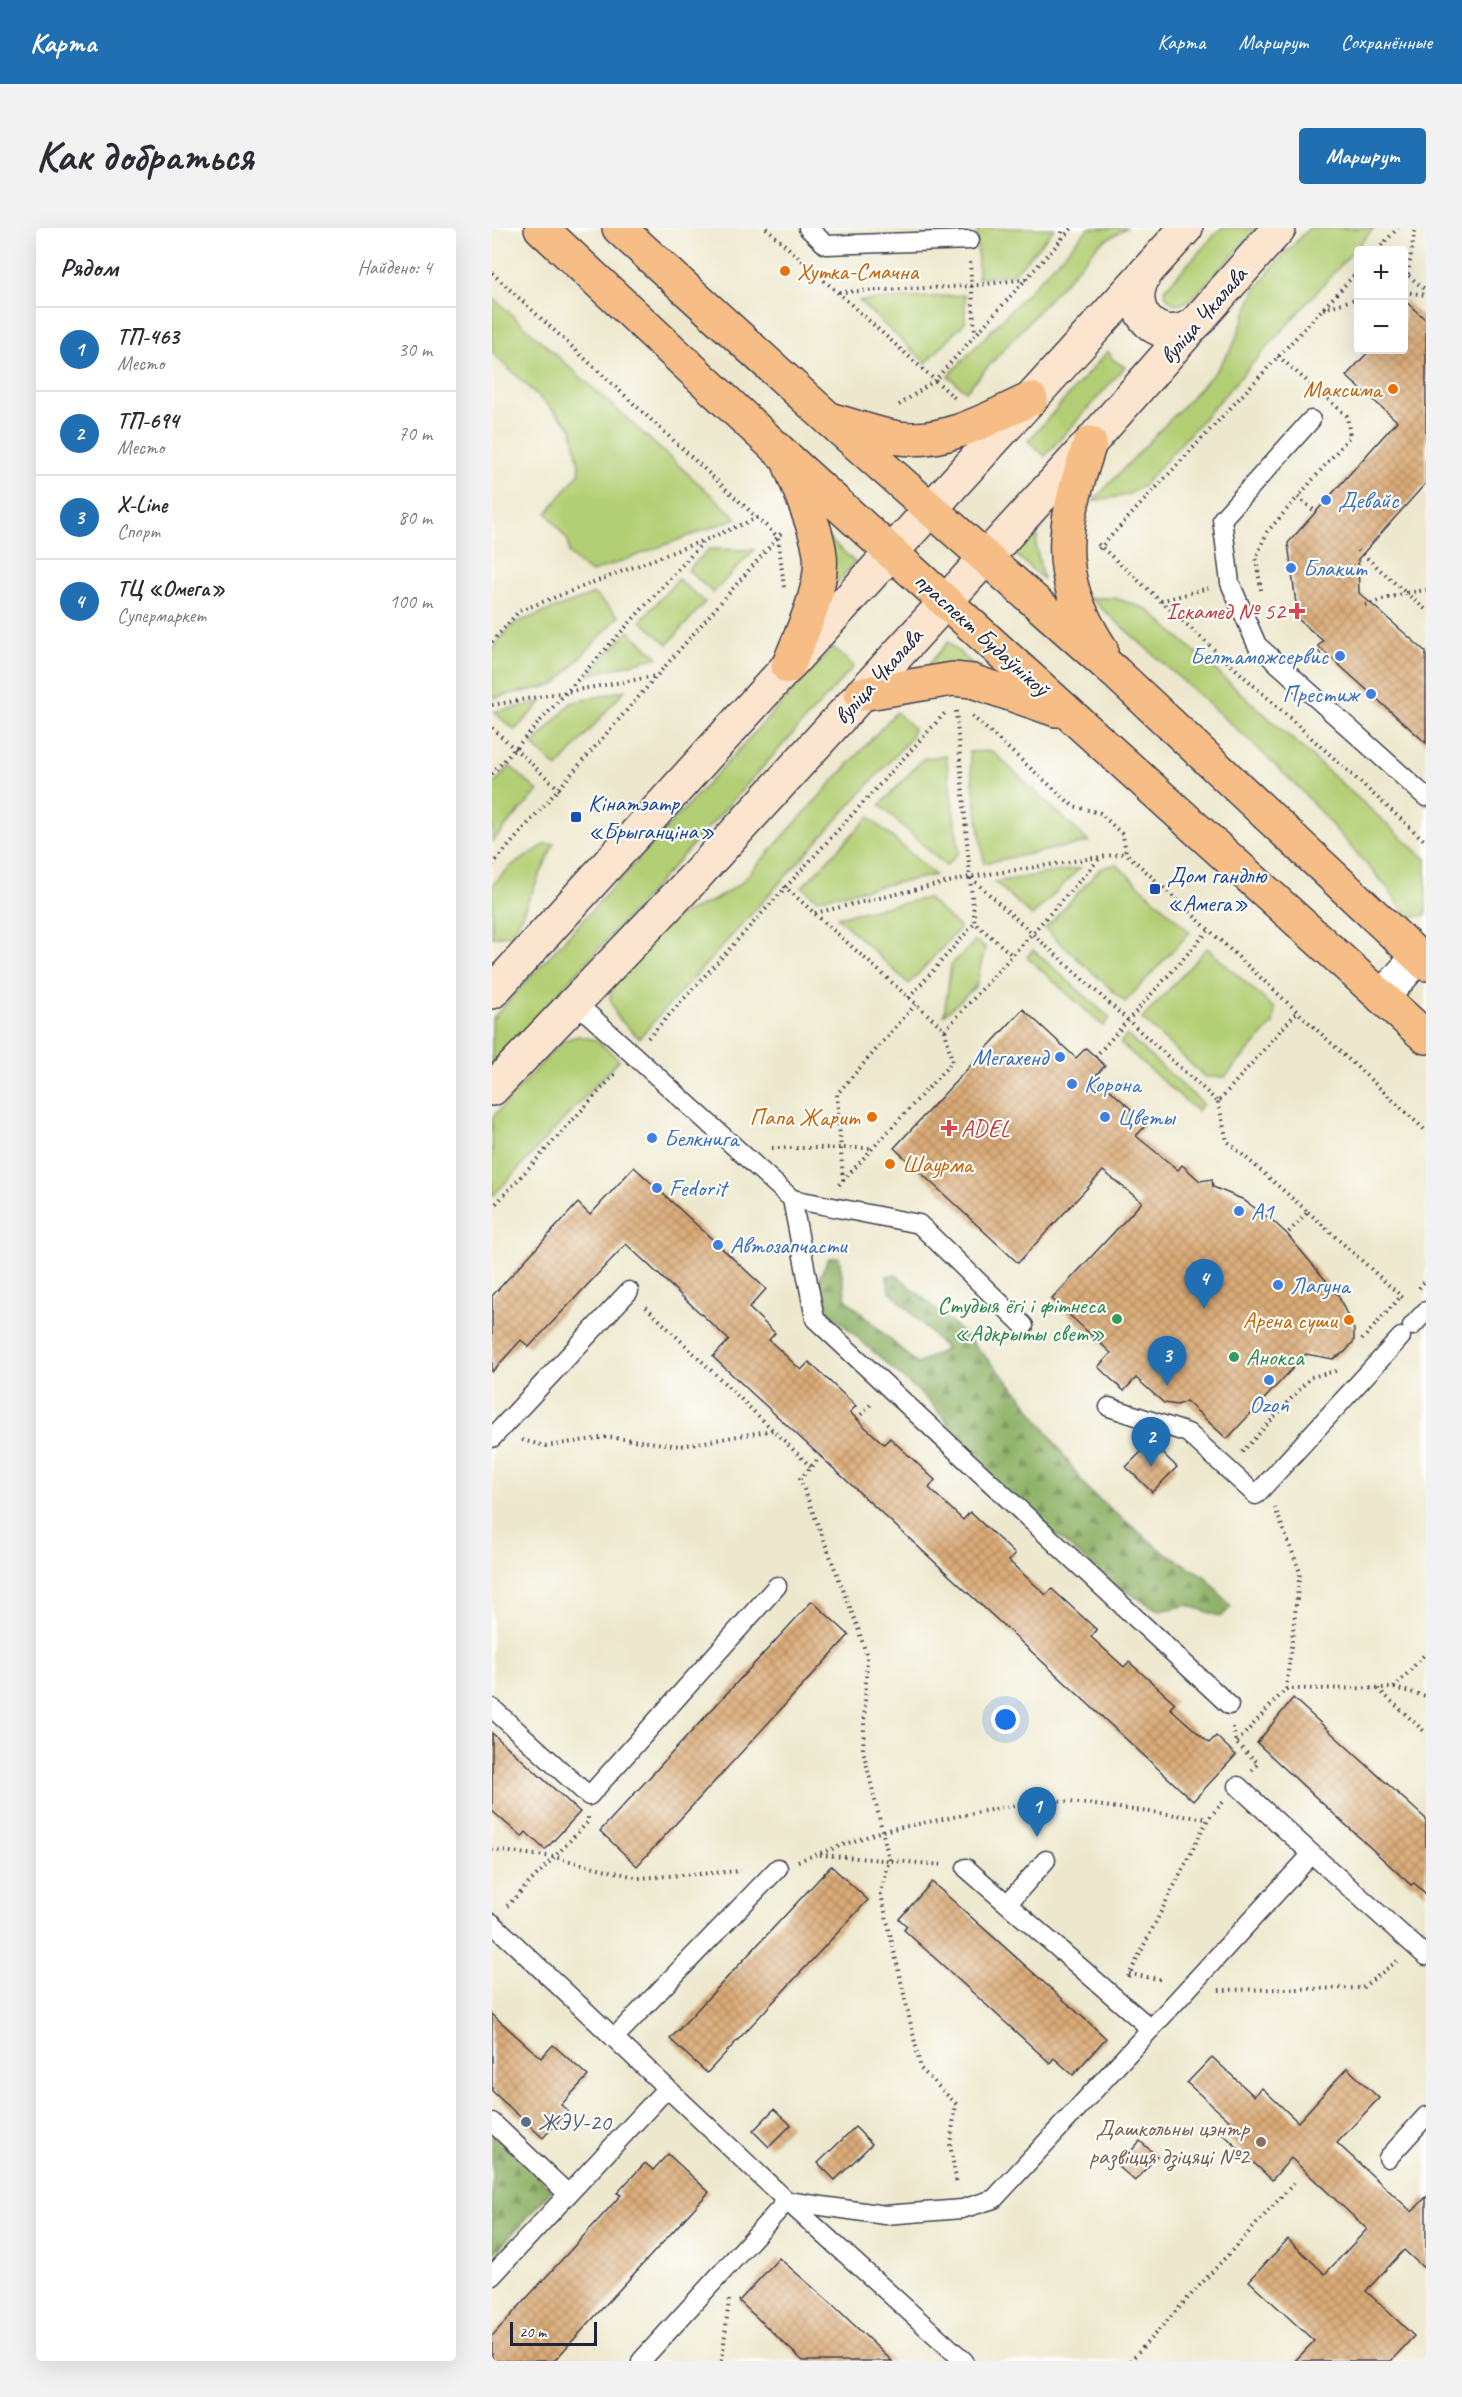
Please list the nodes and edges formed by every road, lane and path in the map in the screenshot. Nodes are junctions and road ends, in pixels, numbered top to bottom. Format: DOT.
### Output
graph roads {
  1 [pos="541,228"];
  2 [pos="619,228"];
  3 [pos="766,228"];
  4 [pos="807,228"];
  5 [pos="1063,228"];
  6 [pos="1072,228"];
  7 [pos="1186,228"];
  8 [pos="1279,228"];
  9 [pos="1398,228"];
  10 [pos="1415,228"];
  11 [pos="970,240"];
  12 [pos="1060,241"];
  13 [pos="1381,246"];
  14 [pos="1408,263"];
  15 [pos="1147,271"];
  16 [pos="492,273"];
  17 [pos="1408,275"];
  18 [pos="1354,276"];
  19 [pos="1026,279"];
  20 [pos="971,286"];
  21 [pos="838,292"];
  22 [pos="1408,292"];
  23 [pos="1426,292"];
  24 [pos="1354,300"];
  25 [pos="1323,309"];
  26 [pos="1201,318"];
  27 [pos="975,334"];
  28 [pos="1278,356"];
  29 [pos="934,381"];
  30 [pos="1031,399"];
  31 [pos="962,404"];
  32 [pos="895,410"];
  33 [pos="830,420"];
  34 [pos="1311,420"];
  35 [pos="1090,443"];
  36 [pos="787,458"];
  37 [pos="1298,497"];
  38 [pos="931,509"];
  39 [pos="1316,512"];
  40 [pos="757,518"];
  41 [pos="788,525"];
  42 [pos="778,537"];
  43 [pos="1095,539"];
  44 [pos="705,540"];
  45 [pos="1100,547"];
  46 [pos="1358,550"];
  47 [pos="891,553"];
  48 [pos="1095,556"];
  49 [pos="986,557"];
  50 [pos="1426,590"];
  51 [pos="788,592"];
  52 [pos="1406,593"];
  53 [pos="1262,595"];
  54 [pos="945,602"];
  55 [pos="1365,605"];
  56 [pos="1426,610"];
  57 [pos="492,642"];
  58 [pos="1323,651"];
  59 [pos="788,667"];
  60 [pos="1313,669"];
  61 [pos="1116,673"];
  62 [pos="656,676"];
  63 [pos="564,693"];
  64 [pos="861,694"];
  65 [pos="956,701"];
  66 [pos="492,705"];
  67 [pos="964,709"];
  68 [pos="948,710"];
  69 [pos="1071,716"];
  70 [pos="492,728"];
  71 [pos="516,749"];
  72 [pos="492,774"];
  73 [pos="560,790"];
  74 [pos="1426,797"];
  75 [pos="1426,842"];
  76 [pos="1126,853"];
  77 [pos="1100,858"];
  78 [pos="492,865"];
  79 [pos="970,877"];
  80 [pos="784,886"];
  81 [pos="814,913"];
  82 [pos="975,923"];
  83 [pos="1208,931"];
  84 [pos="1030,932"];
  85 [pos="1011,954"];
  86 [pos="1423,956"];
  87 [pos="496,978"];
  88 [pos="1382,996"];
  89 [pos="909,998"];
  90 [pos="574,1001"];
  91 [pos="916,1004"];
  92 [pos="1296,1012"];
  93 [pos="1127,1020"];
  94 [pos="945,1030"];
  95 [pos="1426,1037"];
  96 [pos="632,1056"];
  97 [pos="1095,1056"];
  98 [pos="492,1089"];
  99 [pos="1218,1102"];
  100 [pos="1426,1131"];
  101 [pos="841,1147"];
  102 [pos="735,1148"];
  103 [pos="873,1148"];
  104 [pos="843,1180"];
  105 [pos="792,1199"];
  106 [pos="822,1203"];
  107 [pos="492,1208"];
  108 [pos="1308,1212"];
  109 [pos="1287,1234"];
  110 [pos="629,1291"];
  111 [pos="1401,1296"];
  112 [pos="1415,1322"];
  113 [pos="1024,1326"];
  114 [pos="1356,1347"];
  115 [pos="1342,1364"];
  116 [pos="1109,1407"];
  117 [pos="773,1430"];
  118 [pos="494,1436"];
  119 [pos="1245,1449"];
  120 [pos="821,1456"];
  121 [pos="811,1467"];
  122 [pos="1227,1468"];
  123 [pos="1266,1484"];
  124 [pos="777,1586"];
  125 [pos="1426,1653"];
  126 [pos="1394,1688"];
  127 [pos="1286,1689"];
  128 [pos="1378,1689"];
  129 [pos="1426,1696"];
  130 [pos="1228,1705"];
  131 [pos="492,1708"];
  132 [pos="1426,1733"];
  133 [pos="1236,1743"];
  134 [pos="1238,1786"];
  135 [pos="589,1796"];
  136 [pos="882,1831"];
  137 [pos="492,1850"];
  138 [pos="1312,1854"];
  139 [pos="816,1855"];
  140 [pos="554,1857"];
  141 [pos="889,1858"];
  142 [pos="1046,1860"];
  143 [pos="778,1868"];
  144 [pos="966,1868"];
  145 [pos="1009,1902"];
  146 [pos="496,1918"];
  147 [pos="1421,1951"];
  148 [pos="1129,1974"];
  149 [pos="1191,1985"];
  150 [pos="1117,1998"];
  151 [pos="1151,2029"];
  152 [pos="614,2038"];
  153 [pos="667,2088"];
  154 [pos="1426,2116"];
  155 [pos="492,2122"];
  156 [pos="1388,2158"];
  157 [pos="1296,2181"];
  158 [pos="568,2194"];
  159 [pos="787,2201"];
  160 [pos="962,2209"];
  161 [pos="734,2260"];
  162 [pos="492,2276"];
  163 [pos="641,2361"];
  164 [pos="722,2361"];
  165 [pos="964,2361"];
  166 [pos="1130,2361"];
  1 -- 36 [label="main road, праспект Будаўнікоў"];
  2 -- 33 [label="main road"];
  3 -- 21 [label="path"];
  4 -- 11 [label="lane"];
  5 -- 12 [label="path"];
  6 -- 12 [label="path"];
  7 -- 15 [label="main road"];
  8 -- 26 [label="main road, вуліца Чкалава"];
  9 -- 13 [label="path"];
  10 -- 14 [label="path"];
  11 -- 20 [label="path"];
  12 -- 19 [label="path"];
  15 -- 26 [label="main road"];
  15 -- 30 [label="main road"];
  16 -- 40 [label="path"];
  17 -- 23 [label="path"];
  18 -- 25 [label="path"];
  19 -- 20 [label="path"];
  19 -- 27 [label="path"];
  20 -- 21 [label="path"];
  20 -- 27 [label="path"];
  21 -- 29 [label="path"];
  22 -- 23 [label="path"];
  24 -- 25 [label="path"];
  25 -- 28 [label="path"];
  26 -- 35 [label="main road, вуліца Чкалава"];
  27 -- 29 [label="path"];
  28 -- 37 [label="path"];
  28 -- 45 [label="path"];
  29 -- 31 [label="path"];
  29 -- 32 [label="path"];
  30 -- 33 [label="main road"];
  30 -- 38 [label="main road"];
  33 -- 38 [label="main road"];
  34 -- 74 [label="lane"];
  35 -- 49 [label="main road, вуліца Чкалава"];
  35 -- 61 [label="main road"];
  36 -- 47 [label="main road, праспект Будаўнікоў"];
  36 -- 59 [label="main road"];
  37 -- 39 [label="path"];
  37 -- 53 [label="path"];
  38 -- 47 [label="main road"];
  38 -- 49 [label="main road"];
  40 -- 42 [label="path"];
  40 -- 44 [label="path"];
  41 -- 42 [label="path"];
  42 -- 51 [label="path"];
  42 -- 62 [label="path"];
  43 -- 45 [label="path"];
  44 -- 57 [label="path"];
  44 -- 63 [label="path"];
  45 -- 48 [label="path"];
  45 -- 75 [label="path"];
  46 -- 52 [label="path"];
  47 -- 54 [label="main road, праспект Будаўнікоў"];
  47 -- 59 [label="main road"];
  49 -- 54 [label="main road, вуліца Чкалава"];
  49 -- 61 [label="main road"];
  50 -- 52 [label="path"];
  52 -- 55 [label="path"];
  52 -- 56 [label="path"];
  54 -- 64 [label="main road, вуліца Чкалава"];
  54 -- 69 [label="main road, праспект Будаўнікоў"];
  58 -- 60 [label="path"];
  59 -- 87 [label="main road"];
  61 -- 86 [label="main road"];
  62 -- 63 [label="path"];
  62 -- 73 [label="path"];
  63 -- 66 [label="path"];
  63 -- 71 [label="path"];
  64 -- 69 [label="main road"];
  64 -- 90 [label="main road, вуліца Чкалава"];
  65 -- 79 [label="path"];
  67 -- 76 [label="path"];
  68 -- 80 [label="path"];
  69 -- 88 [label="main road, праспект Будаўнікоў"];
  70 -- 71 [label="path"];
  71 -- 72 [label="path"];
  71 -- 73 [label="path"];
  73 -- 78 [label="path"];
  76 -- 77 [label="path"];
  76 -- 83 [label="path"];
  77 -- 79 [label="path"];
  77 -- 84 [label="path"];
  79 -- 81 [label="path"];
  79 -- 82 [label="path"];
  79 -- 84 [label="path"];
  80 -- 81 [label="path"];
  80 -- 96 [label="path"];
  81 -- 89 [label="path"];
  82 -- 85 [label="path"];
  82 -- 89 [label="path"];
  83 -- 92 [label="path"];
  83 -- 93 [label="path"];
  84 -- 85 [label="path"];
  84 -- 93 [label="path"];
  85 -- 94 [label="path"];
  86 -- 88 [label="street"];
  88 -- 95 [label="main road, праспект Будаўнікоў"];
  89 -- 91 [label="path"];
  90 -- 96 [label="lane"];
  90 -- 98 [label="main road, вуліца Чкалава"];
  91 -- 94 [label="path"];
  91 -- 101 [label="path"];
  92 -- 99 [label="path"];
  92 -- 100 [label="path"];
  93 -- 97 [label="path"];
  93 -- 99 [label="path"];
  94 -- 103 [label="path"];
  96 -- 102 [label="lane"];
  96 -- 107 [label="path"];
  99 -- 108 [label="path"];
  101 -- 102 [label="path"];
  101 -- 103 [label="path"];
  101 -- 104 [label="path"];
  102 -- 105 [label="lane"];
  103 -- 104 [label="path"];
  104 -- 106 [label="path"];
  105 -- 106 [label="lane"];
  105 -- 130 [label="lane"];
  106 -- 113 [label="lane"];
  108 -- 109 [label="path"];
  108 -- 111 [label="path"];
  110 -- 117 [label="path"];
  110 -- 118 [label="lane"];
  111 -- 112 [label="path"];
  111 -- 114 [label="path"];
  112 -- 123 [label="lane"];
  115 -- 119 [label="path"];
  116 -- 122 [label="lane"];
  117 -- 118 [label="path"];
  117 -- 121 [label="path"];
  119 -- 122 [label="path"];
  119 -- 123 [label="path"];
  120 -- 121 [label="path"];
  121 -- 136 [label="path"];
  122 -- 123 [label="lane"];
  123 -- 127 [label="path"];
  124 -- 135 [label="lane"];
  125 -- 126 [label="path"];
  126 -- 128 [label="path"];
  126 -- 129 [label="path"];
  127 -- 128 [label="path"];
  127 -- 133 [label="path"];
  128 -- 132 [label="path"];
  130 -- 133 [label="path"];
  131 -- 135 [label="lane"];
  133 -- 134 [label="path"];
  134 -- 138 [label="lane"];
  135 -- 140 [label="path"];
  136 -- 139 [label="path"];
  136 -- 141 [label="path"];
  136 -- 148 [label="path"];
  137 -- 140 [label="path"];
  138 -- 147 [label="lane"];
  138 -- 149 [label="lane"];
  139 -- 141 [label="path"];
  139 -- 143 [label="path"];
  140 -- 143 [label="path"];
  140 -- 146 [label="path"];
  141 -- 144 [label="path"];
  141 -- 160 [label="path"];
  142 -- 145 [label="lane"];
  143 -- 152 [label="lane"];
  144 -- 145 [label="lane"];
  145 -- 150 [label="lane"];
  146 -- 152 [label="lane"];
  147 -- 149 [label="path"];
  148 -- 149 [label="path"];
  148 -- 150 [label="path"];
  149 -- 151 [label="lane"];
  150 -- 151 [label="lane"];
  151 -- 160 [label="lane"];
  152 -- 153 [label="lane"];
  153 -- 158 [label="lane"];
  153 -- 159 [label="lane"];
  154 -- 156 [label="lane"];
  155 -- 158 [label="lane"];
  157 -- 166 [label="path"];
  158 -- 162 [label="lane"];
  159 -- 160 [label="lane"];
  159 -- 161 [label="lane"];
  159 -- 165 [label="lane"];
  161 -- 163 [label="lane"];
  161 -- 164 [label="path"];
}
